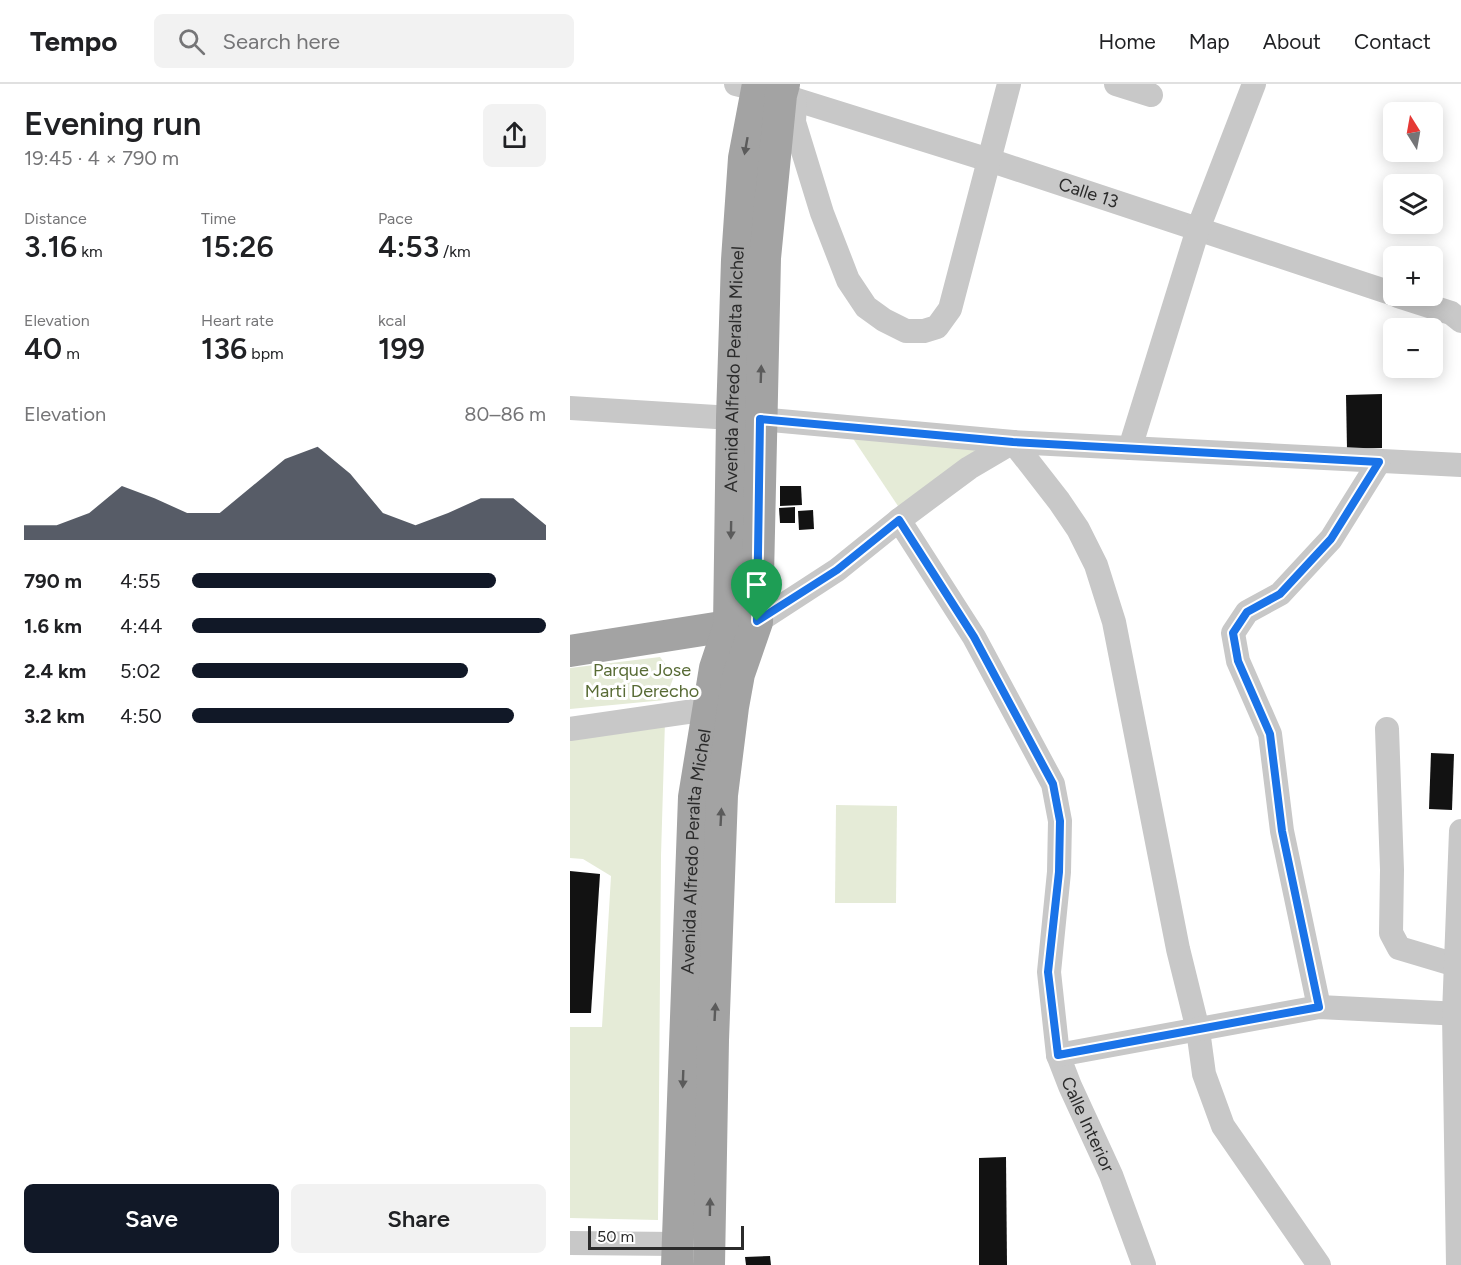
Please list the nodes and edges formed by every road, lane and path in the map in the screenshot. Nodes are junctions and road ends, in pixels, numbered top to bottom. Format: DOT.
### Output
graph roads {
  1 [pos="1009,84"];
  2 [pos="1116,84"];
  3 [pos="1254,84"];
  4 [pos="768,89"];
  5 [pos="1151,95"];
  6 [pos="989,160"];
  7 [pos="1198,230"];
  8 [pos="1383,290"];
  9 [pos="1429,306"];
  10 [pos="1461,321"];
  11 [pos="570,408"];
  12 [pos="746,419"];
  13 [pos="1013,442"];
  14 [pos="1130,448"];
  15 [pos="1379,462"];
  16 [pos="1461,465"];
  17 [pos="899,520"];
  18 [pos="743,624"];
  19 [pos="570,651"];
  20 [pos="708,709"];
  21 [pos="570,729"];
  22 [pos="1387,729"];
  23 [pos="1461,831"];
  24 [pos="1456,965"];
  25 [pos="1319,1007"];
  26 [pos="1458,1014"];
  27 [pos="1198,1030"];
  28 [pos="1058,1055"];
  29 [pos="570,1243"];
  30 [pos="677,1255"];
  31 [pos="709,1265"];
  32 [pos="1144,1265"];
  33 [pos="1319,1265"];
  34 [pos="1458,1265"];
  1 -- 6 [label="street"];
  2 -- 5 [label="street"];
  3 -- 7 [label="street"];
  4 -- 6 [label="street, Calle 13"];
  4 -- 6 [label="street"];
  4 -- 12 [label="main road, Avenida Alfredo Peralta Michel"];
  6 -- 7 [label="street, Calle 13"];
  7 -- 8 [label="street, Calle 13"];
  7 -- 14 [label="street"];
  9 -- 10 [label="street"];
  11 -- 12 [label="street"];
  12 -- 13 [label="street"];
  12 -- 18 [label="main road, Avenida Alfredo Peralta Michel"];
  13 -- 14 [label="street"];
  13 -- 17 [label="street"];
  13 -- 27 [label="street"];
  14 -- 15 [label="street"];
  15 -- 16 [label="street"];
  15 -- 25 [label="street"];
  17 -- 18 [label="street"];
  17 -- 28 [label="street, Calle Interior"];
  18 -- 19 [label="main road"];
  18 -- 20 [label="main road, Avenida Alfredo Peralta Michel"];
  31 -- 18 [label="main road, Avenida Alfredo Peralta Michel, one-way"];
  20 -- 21 [label="street"];
  20 -- 30 [label="main road, Avenida Alfredo Peralta Michel, one-way"];
  22 -- 24 [label="street"];
  23 -- 24 [label="street"];
  24 -- 26 [label="street"];
  25 -- 26 [label="street"];
  25 -- 27 [label="street"];
  26 -- 34 [label="street"];
  27 -- 28 [label="street"];
  27 -- 33 [label="street"];
  28 -- 32 [label="street, Calle Interior"];
  29 -- 30 [label="street"];
}
